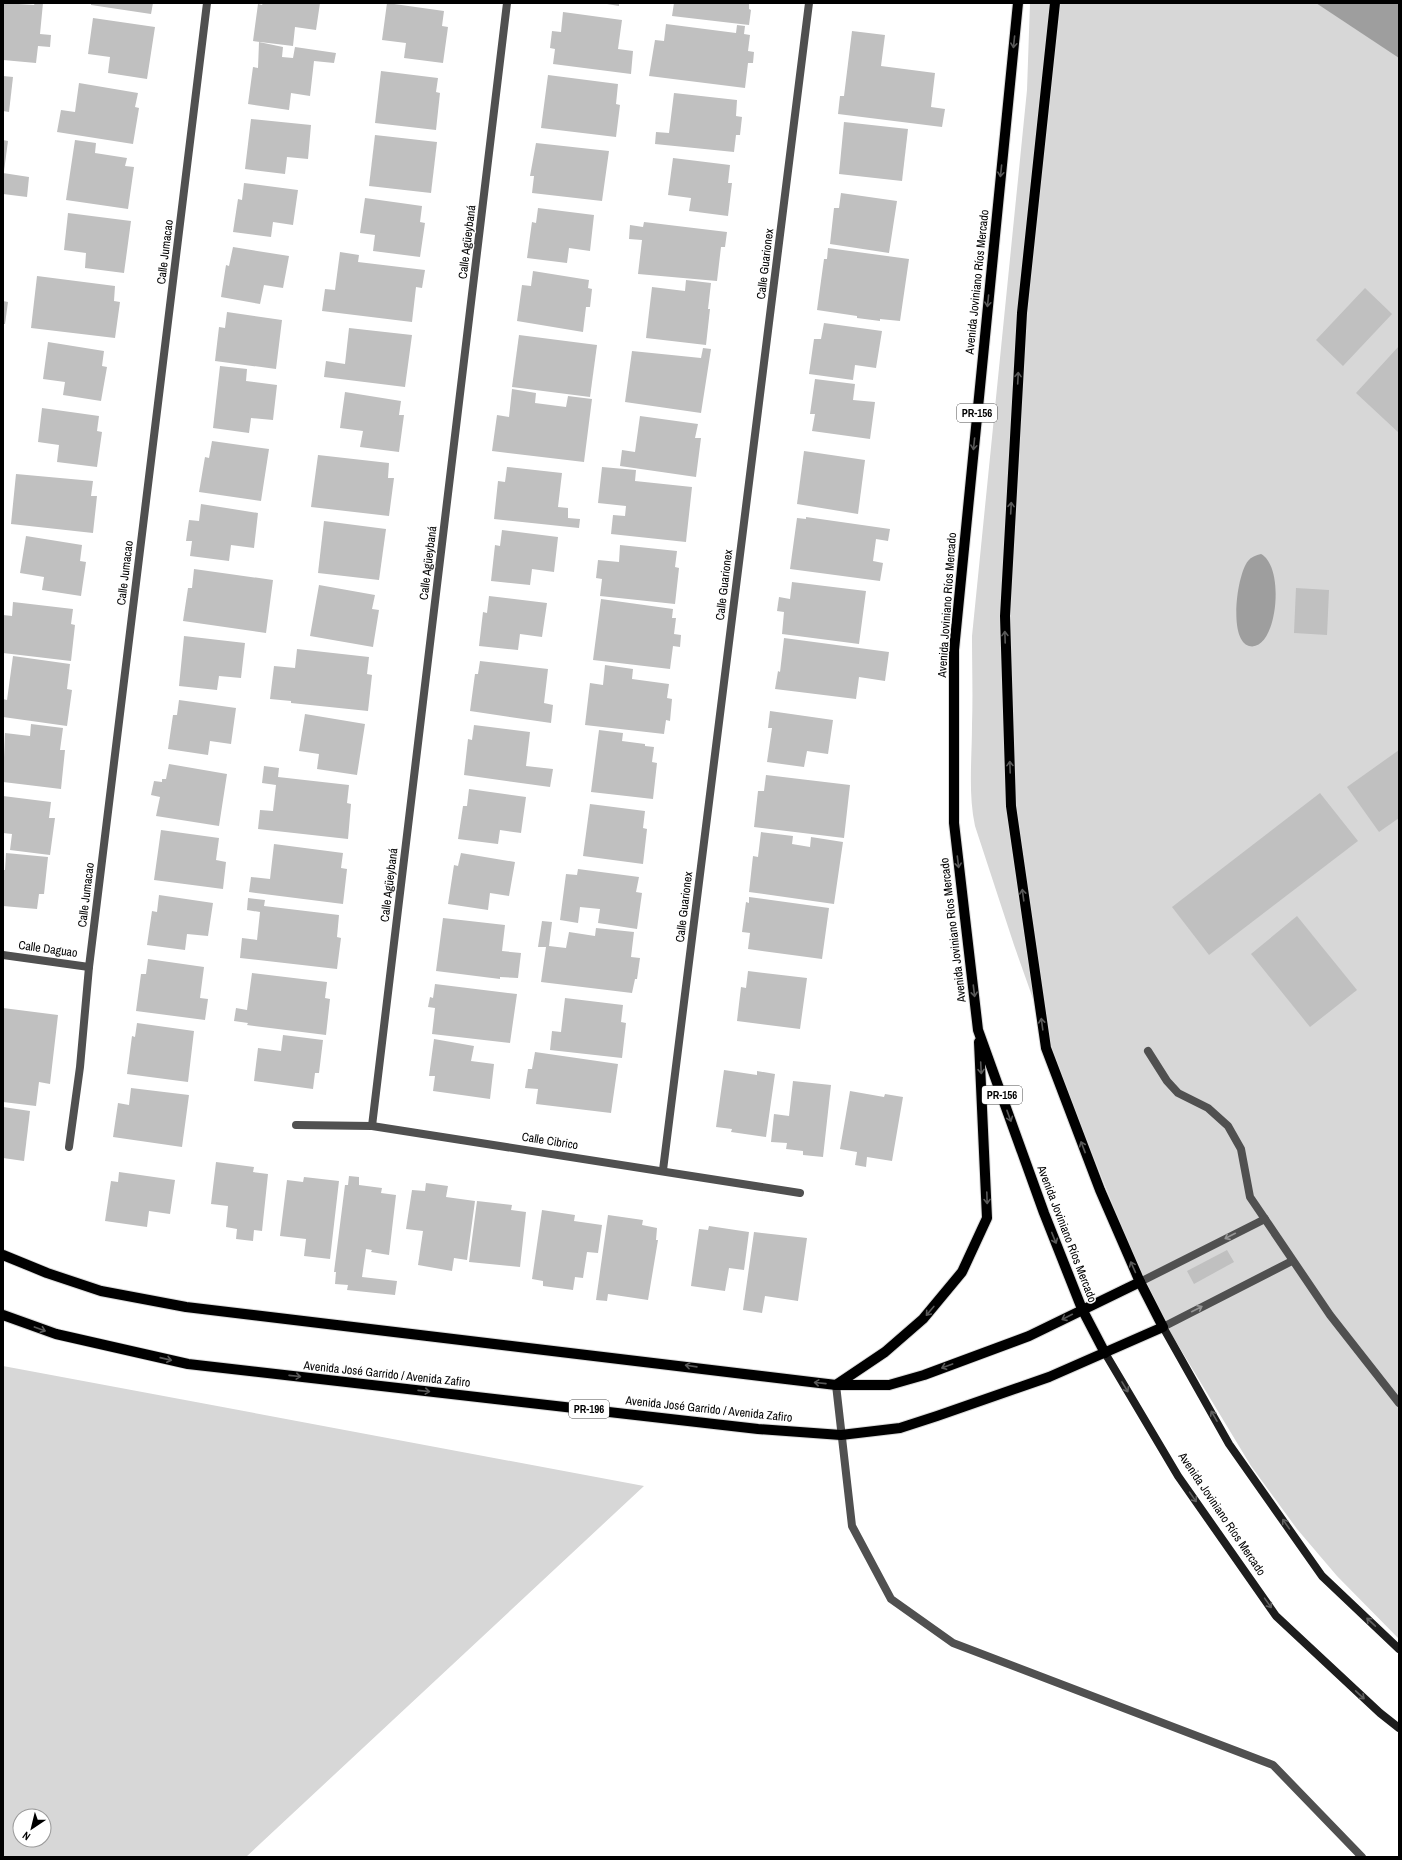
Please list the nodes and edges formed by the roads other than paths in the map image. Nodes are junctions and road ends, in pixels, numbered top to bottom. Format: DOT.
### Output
graph roads {
  1 [pos="207,3"];
  2 [pos="507,3"];
  3 [pos="809,3"];
  4 [pos="1018,3"];
  5 [pos="1055,3"];
  6 [pos="3,955"];
  7 [pos="89,967"];
  8 [pos="978,1030"];
  9 [pos="1148,1051"];
  10 [pos="296,1125"];
  11 [pos="372,1126"];
  12 [pos="69,1147"];
  13 [pos="663,1170"];
  14 [pos="800,1193"];
  15 [pos="1265,1219"];
  16 [pos="3,1255"];
  17 [pos="1292,1261"];
  18 [pos="1140,1282"];
  19 [pos="1082,1309"];
  20 [pos="3,1315"];
  21 [pos="1163,1327"];
  22 [pos="1105,1353"];
  23 [pos="836,1385"];
  24 [pos="1399,1403"];
  25 [pos="841,1435"];
  26 [pos="1399,1649"];
  27 [pos="1399,1728"];
  28 [pos="1362,1857"];
  1 -- 7 [label="street, Calle Jumacao"];
  2 -- 11 [label="street, Calle Agüeybaná"];
  3 -- 13 [label="street, Calle Guarionex"];
  4 -- 8 [label="main road, Avenida Joviniano Ríos Mercado / PR-156, one-way"];
  18 -- 5 [label="main road, one-way"];
  6 -- 7 [label="street, Calle Daguao"];
  7 -- 12 [label="street, Calle Jumacao"];
  8 -- 19 [label="main road, Avenida Joviniano Ríos Mercado / PR-156, one-way"];
  8 -- 23 [label="main road, one-way"];
  9 -- 15 [label="street"];
  10 -- 11 [label="street, Calle Cibrico"];
  11 -- 13 [label="street, Calle Cibrico"];
  13 -- 14 [label="street, Calle Cibrico"];
  15 -- 17 [label="street"];
  15 -- 18 [label="street, one-way"];
  23 -- 16 [label="main road, one-way"];
  21 -- 17 [label="street, one-way"];
  17 -- 24 [label="street"];
  18 -- 19 [label="main road"];
  18 -- 21 [label="main road"];
  19 -- 22 [label="main road, Avenida Joviniano Ríos Mercado / PR-156"];
  19 -- 23 [label="main road, one-way"];
  20 -- 25 [label="main road, Avenida José Garrido / Avenida Zafiro / PR-196, one-way"];
  21 -- 22 [label="main road, Avenida José Garrido / Avenida Zafiro / PR-196"];
  26 -- 21 [label="main road, one-way"];
  22 -- 25 [label="main road, Avenida José Garrido / Avenida Zafiro / PR-196"];
  22 -- 27 [label="main road, Avenida Joviniano Ríos Mercado / PR-156, one-way"];
  23 -- 25 [label="street"];
  25 -- 28 [label="street"];
}
